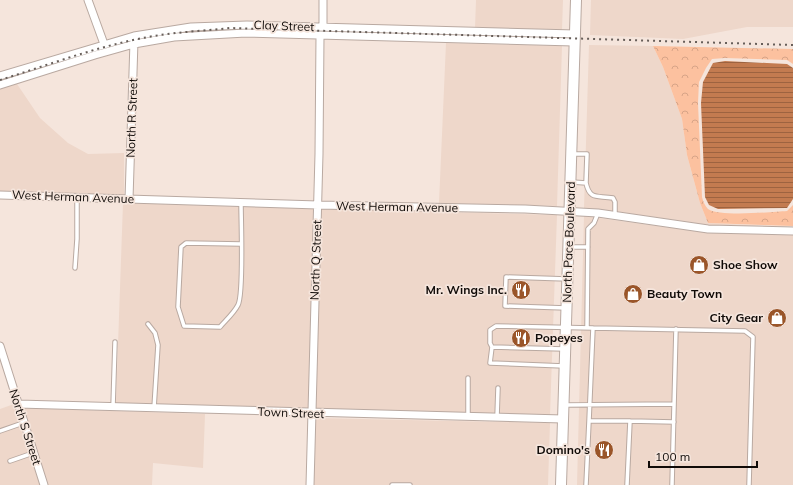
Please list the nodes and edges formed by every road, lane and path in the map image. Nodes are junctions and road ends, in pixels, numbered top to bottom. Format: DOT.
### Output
graph roads {
  1 [pos="88,0"];
  2 [pos="323,0"];
  3 [pos="576,0"];
  4 [pos="323,28"];
  5 [pos="134,36"];
  6 [pos="320,36"];
  7 [pos="574,38"];
  8 [pos="104,44"];
  9 [pos="134,44"];
  10 [pos="0,76"];
  11 [pos="0,85"];
  12 [pos="571,154"];
  13 [pos="571,182"];
  14 [pos="586,183"];
  15 [pos="0,195"];
  16 [pos="77,198"];
  17 [pos="129,199"];
  18 [pos="241,203"];
  19 [pos="318,205"];
  20 [pos="570,211"];
  21 [pos="598,213"];
  22 [pos="615,215"];
  23 [pos="793,231"];
  24 [pos="241,244"];
  25 [pos="569,247"];
  26 [pos="588,247"];
  27 [pos="75,268"];
  28 [pos="568,279"];
  29 [pos="567,308"];
  30 [pos="148,324"];
  31 [pos="566,328"];
  32 [pos="587,328"];
  33 [pos="593,328"];
  34 [pos="676,329"];
  35 [pos="115,342"];
  36 [pos="0,346"];
  37 [pos="492,347"];
  38 [pos="566,349"];
  39 [pos="565,366"];
  40 [pos="468,378"];
  41 [pos="498,388"];
  42 [pos="18,404"];
  43 [pos="564,404"];
  44 [pos="590,404"];
  45 [pos="674,404"];
  46 [pos="113,407"];
  47 [pos="154,408"];
  48 [pos="312,413"];
  49 [pos="468,417"];
  50 [pos="497,418"];
  51 [pos="563,419"];
  52 [pos="589,421"];
  53 [pos="630,421"];
  54 [pos="674,422"];
  55 [pos="23,423"];
  56 [pos="0,431"];
  57 [pos="34,453"];
  58 [pos="10,461"];
  59 [pos="44,485"];
  60 [pos="310,485"];
  61 [pos="392,485"];
  62 [pos="410,485"];
  63 [pos="561,485"];
  64 [pos="586,485"];
  65 [pos="627,485"];
  66 [pos="672,485"];
  67 [pos="749,485"];
  1 -- 8 [label="street"];
  2 -- 4 [label="street"];
  3 -- 7 [label="main road, North Pace Boulevard"];
  4 -- 5 [label="street, Clay Street"];
  4 -- 7 [label="street, Clay Street"];
  5 -- 8 [label="street, Clay Street"];
  5 -- 9 [label="street, North R Street"];
  6 -- 7 [label="street, Clay Street"];
  6 -- 9 [label="street, Clay Street"];
  6 -- 19 [label="street, North Q Street"];
  7 -- 12 [label="main road, North Pace Boulevard"];
  8 -- 10 [label="street, Clay Street"];
  9 -- 11 [label="street, Clay Street"];
  9 -- 17 [label="street, North R Street"];
  12 -- 13 [label="main road, North Pace Boulevard"];
  12 -- 14 [label="lane"];
  13 -- 14 [label="lane"];
  13 -- 20 [label="main road, North Pace Boulevard"];
  14 -- 22 [label="lane"];
  15 -- 16 [label="street, West Herman Avenue"];
  16 -- 17 [label="street, West Herman Avenue"];
  16 -- 27 [label="lane"];
  17 -- 18 [label="street, West Herman Avenue"];
  18 -- 19 [label="street, West Herman Avenue"];
  18 -- 24 [label="lane"];
  19 -- 20 [label="street, West Herman Avenue"];
  19 -- 48 [label="street, North Q Street"];
  20 -- 21 [label="street, West Herman Avenue"];
  20 -- 25 [label="main road, North Pace Boulevard"];
  21 -- 22 [label="street, West Herman Avenue"];
  21 -- 26 [label="lane"];
  22 -- 23 [label="street, West Herman Avenue"];
  24 -- 24 [label="lane"];
  25 -- 26 [label="lane"];
  25 -- 28 [label="main road, North Pace Boulevard"];
  26 -- 32 [label="lane"];
  28 -- 29 [label="main road, North Pace Boulevard"];
  28 -- 29 [label="lane"];
  29 -- 31 [label="main road, North Pace Boulevard"];
  30 -- 47 [label="lane"];
  31 -- 32 [label="lane"];
  31 -- 37 [label="lane"];
  31 -- 38 [label="main road, North Pace Boulevard"];
  32 -- 33 [label="lane"];
  33 -- 34 [label="lane"];
  33 -- 44 [label="lane"];
  34 -- 45 [label="lane"];
  34 -- 67 [label="lane"];
  35 -- 46 [label="lane"];
  36 -- 42 [label="street, North S Street"];
  37 -- 38 [label="lane"];
  37 -- 39 [label="lane"];
  38 -- 39 [label="main road, North Pace Boulevard"];
  39 -- 43 [label="main road, North Pace Boulevard"];
  40 -- 49 [label="lane"];
  41 -- 50 [label="lane"];
  42 -- 46 [label="street, Town Street"];
  42 -- 55 [label="street, North S Street"];
  43 -- 44 [label="lane"];
  43 -- 51 [label="main road, North Pace Boulevard"];
  44 -- 45 [label="lane"];
  44 -- 52 [label="lane"];
  45 -- 54 [label="lane"];
  46 -- 47 [label="street, Town Street"];
  47 -- 48 [label="street, Town Street"];
  48 -- 49 [label="street, Town Street"];
  48 -- 60 [label="street, North Q Street"];
  49 -- 50 [label="street, Town Street"];
  50 -- 51 [label="street, Town Street"];
  51 -- 63 [label="main road, North Pace Boulevard"];
  52 -- 53 [label="lane"];
  52 -- 64 [label="lane"];
  53 -- 54 [label="lane"];
  53 -- 65 [label="lane"];
  54 -- 66 [label="lane"];
  55 -- 56 [label="lane"];
  55 -- 57 [label="street, North S Street"];
  57 -- 58 [label="lane"];
  57 -- 59 [label="street, North S Street"];
  61 -- 62 [label="lane"];
}
